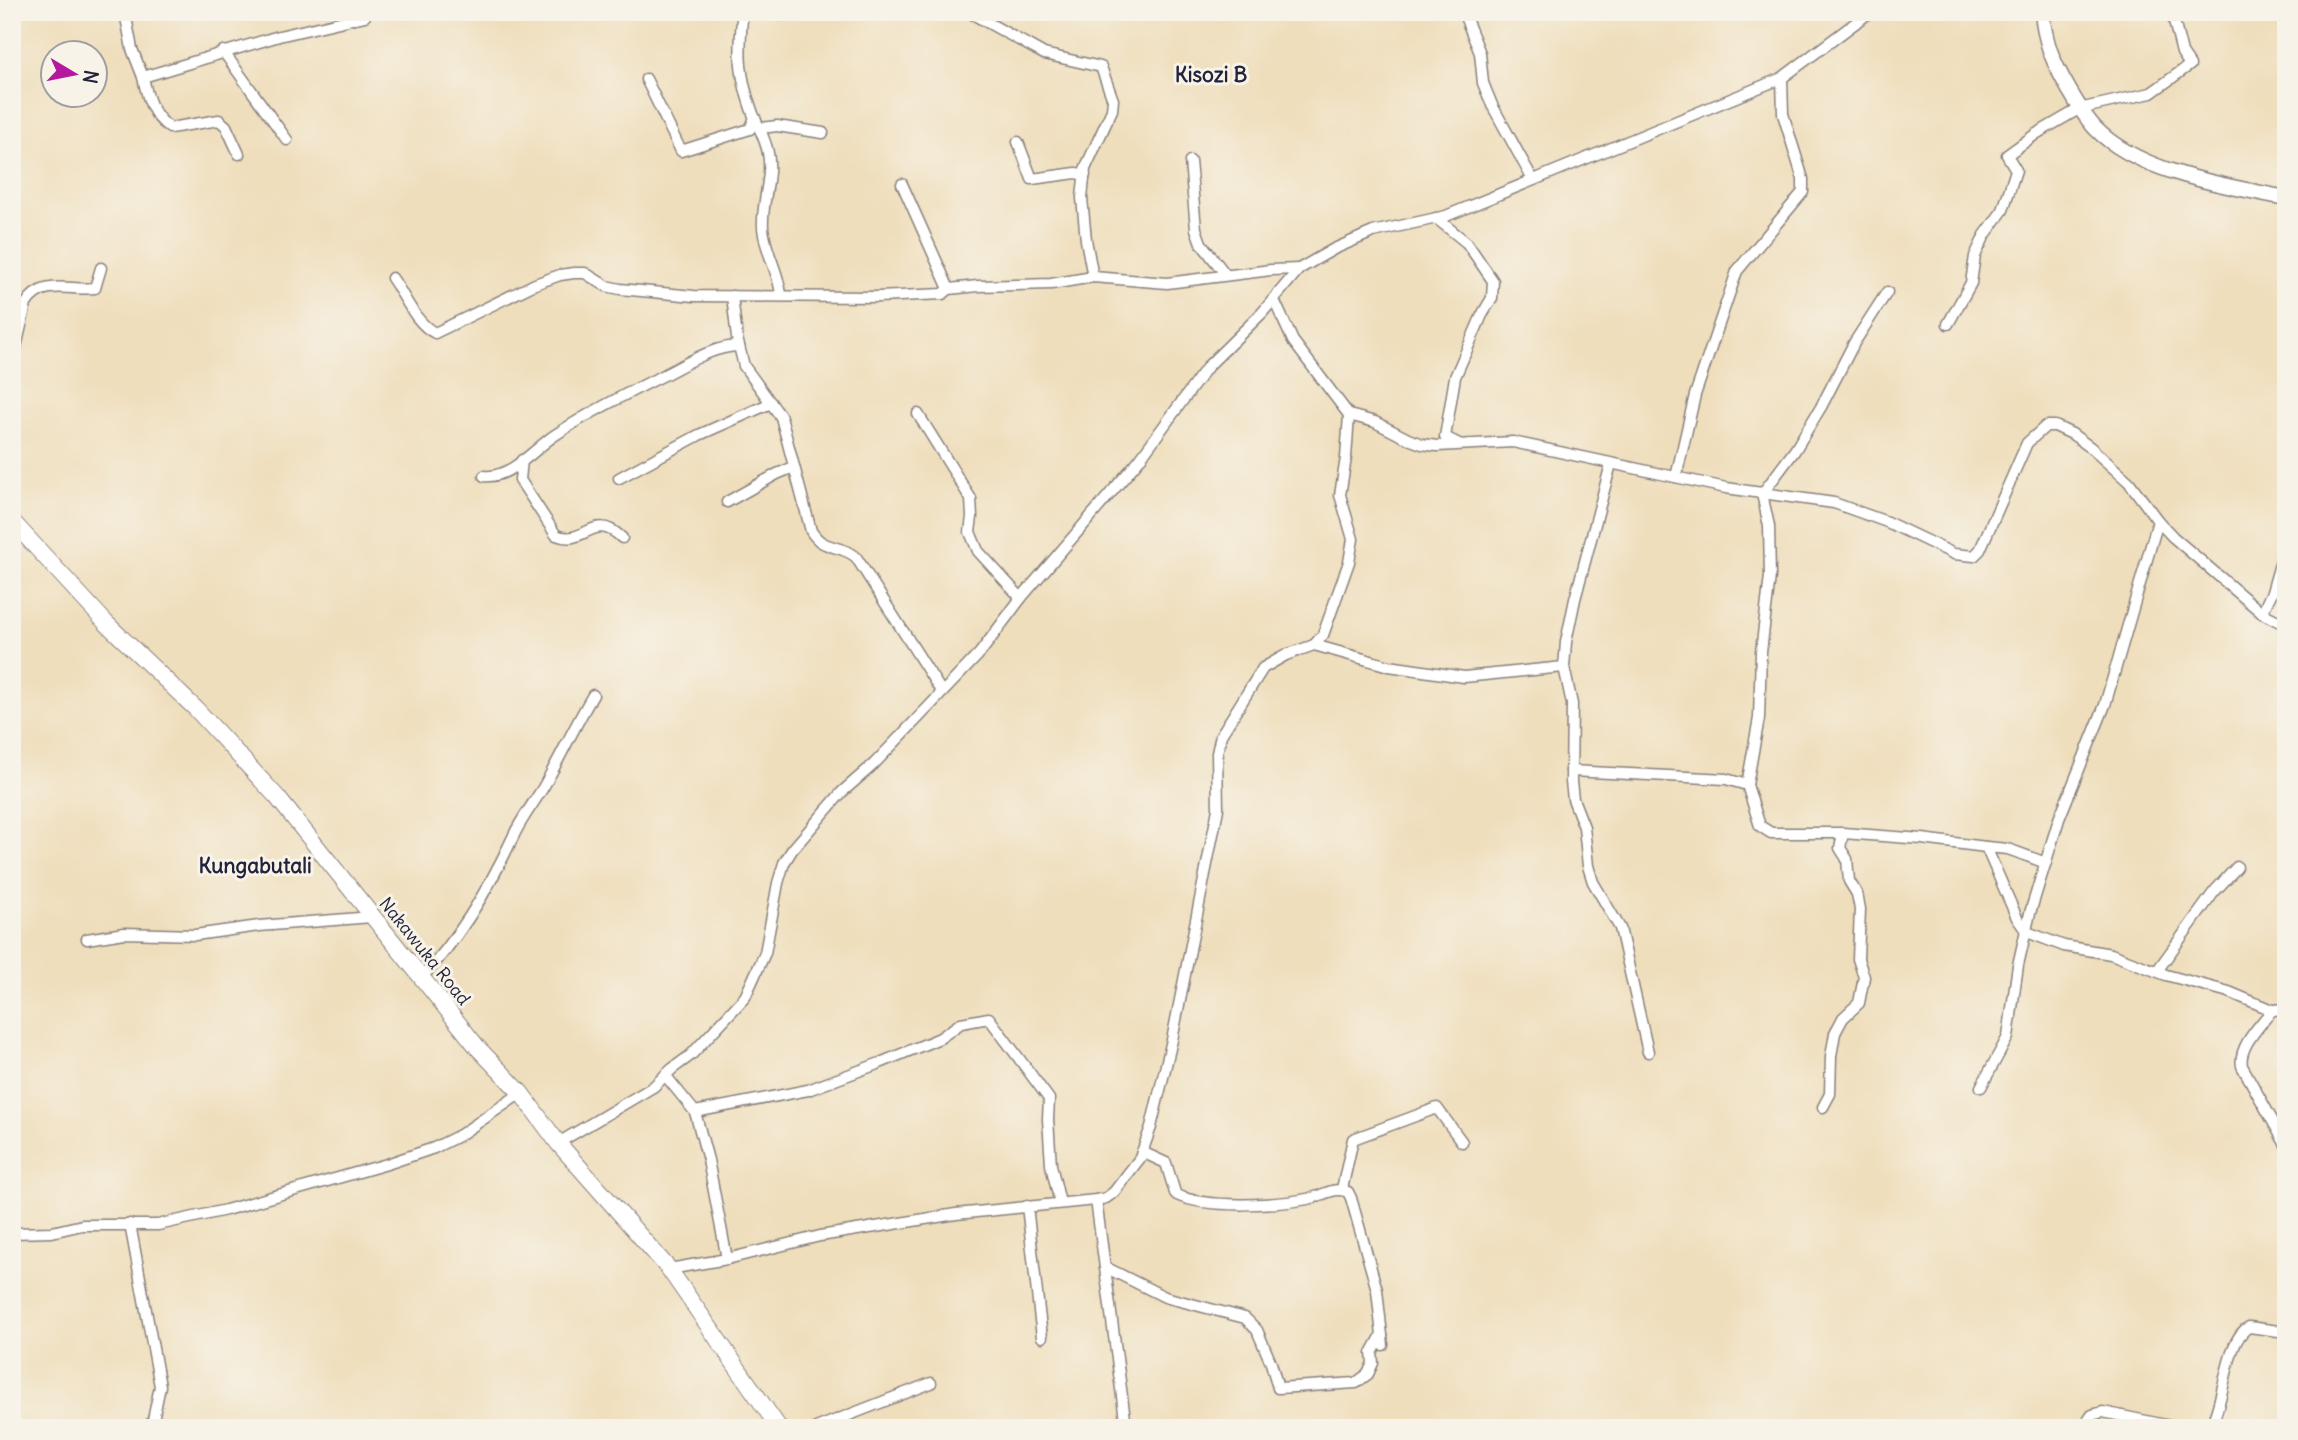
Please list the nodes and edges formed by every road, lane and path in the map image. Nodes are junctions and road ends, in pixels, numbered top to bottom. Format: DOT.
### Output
graph roads {
  1 [pos="125,12"];
  2 [pos="746,12"];
  3 [pos="766,12"];
  4 [pos="790,12"];
  5 [pos="969,12"];
  6 [pos="1468,12"];
  7 [pos="1870,12"];
  8 [pos="2042,12"];
  9 [pos="2174,12"];
  10 [pos="365,16"];
  11 [pos="223,51"];
  12 [pos="143,76"];
  13 [pos="1782,78"];
  14 [pos="646,79"];
  15 [pos="2080,109"];
  16 [pos="758,123"];
  17 [pos="823,133"];
  18 [pos="287,140"];
  19 [pos="1018,142"];
  20 [pos="239,154"];
  21 [pos="1190,160"];
  22 [pos="1084,175"];
  23 [pos="1533,180"];
  24 [pos="902,184"];
  25 [pos="2286,198"];
  26 [pos="1436,218"];
  27 [pos="101,268"];
  28 [pos="1298,269"];
  29 [pos="1270,270"];
  30 [pos="1226,275"];
  31 [pos="1093,277"];
  32 [pos="392,278"];
  33 [pos="1283,288"];
  34 [pos="949,289"];
  35 [pos="1887,292"];
  36 [pos="781,295"];
  37 [pos="732,296"];
  38 [pos="1274,300"];
  39 [pos="1948,324"];
  40 [pos="739,346"];
  41 [pos="12,364"];
  42 [pos="771,402"];
  43 [pos="918,414"];
  44 [pos="1349,415"];
  45 [pos="1459,445"];
  46 [pos="522,460"];
  47 [pos="1611,464"];
  48 [pos="794,467"];
  49 [pos="484,476"];
  50 [pos="1676,477"];
  51 [pos="619,478"];
  52 [pos="1762,494"];
  53 [pos="727,502"];
  54 [pos="12,521"];
  55 [pos="2158,521"];
  56 [pos="622,538"];
  57 [pos="2286,543"];
  58 [pos="1021,598"];
  59 [pos="2262,613"];
  60 [pos="2286,625"];
  61 [pos="1314,645"];
  62 [pos="1564,667"];
  63 [pos="941,691"];
  64 [pos="593,695"];
  65 [pos="1571,771"];
  66 [pos="1747,785"];
  67 [pos="1843,833"];
  68 [pos="1986,847"];
  69 [pos="2046,863"];
  70 [pos="2236,867"];
  71 [pos="372,917"];
  72 [pos="2027,932"];
  73 [pos="86,939"];
  74 [pos="2157,971"];
  75 [pos="422,977"];
  76 [pos="2286,1009"];
  77 [pos="2272,1010"];
  78 [pos="1648,1052"];
  79 [pos="665,1075"];
  80 [pos="1981,1087"];
  81 [pos="521,1093"];
  82 [pos="1823,1107"];
  83 [pos="695,1112"];
  84 [pos="1462,1142"];
  85 [pos="558,1143"];
  86 [pos="2286,1145"];
  87 [pos="1142,1152"];
  88 [pos="1342,1189"];
  89 [pos="1096,1200"];
  90 [pos="1060,1203"];
  91 [pos="1027,1206"];
  92 [pos="130,1224"];
  93 [pos="12,1233"];
  94 [pos="727,1259"];
  95 [pos="1105,1267"];
  96 [pos="669,1269"];
  97 [pos="2286,1332"];
  98 [pos="1042,1337"];
  99 [pos="931,1383"];
  100 [pos="1125,1419"];
  101 [pos="148,1428"];
  102 [pos="779,1428"];
  103 [pos="816,1428"];
  104 [pos="2083,1428"];
  105 [pos="2180,1428"];
  106 [pos="2209,1428"];
  1 -- 12 [label="street"];
  2 -- 16 [label="street"];
  3 -- 4 [label="street"];
  5 -- 22 [label="street"];
  6 -- 23 [label="street"];
  7 -- 13 [label="street"];
  8 -- 15 [label="street"];
  9 -- 15 [label="street"];
  10 -- 11 [label="street"];
  11 -- 12 [label="street"];
  11 -- 18 [label="street"];
  12 -- 20 [label="street"];
  13 -- 23 [label="street"];
  13 -- 50 [label="street"];
  14 -- 16 [label="street"];
  15 -- 25 [label="street"];
  15 -- 39 [label="street"];
  16 -- 17 [label="street"];
  16 -- 36 [label="street"];
  19 -- 22 [label="street"];
  21 -- 30 [label="street"];
  22 -- 31 [label="street"];
  23 -- 26 [label="street"];
  24 -- 34 [label="street"];
  26 -- 28 [label="street"];
  26 -- 45 [label="street"];
  27 -- 41 [label="street"];
  28 -- 29 [label="street"];
  28 -- 33 [label="street"];
  29 -- 30 [label="street"];
  29 -- 33 [label="street"];
  30 -- 31 [label="street"];
  31 -- 34 [label="street"];
  32 -- 37 [label="street"];
  33 -- 38 [label="street"];
  34 -- 36 [label="street"];
  35 -- 52 [label="street"];
  36 -- 37 [label="street"];
  37 -- 40 [label="street"];
  38 -- 44 [label="street"];
  38 -- 58 [label="street"];
  40 -- 42 [label="street"];
  40 -- 46 [label="street"];
  42 -- 48 [label="street"];
  42 -- 51 [label="street"];
  43 -- 58 [label="street"];
  44 -- 45 [label="street"];
  44 -- 61 [label="street"];
  45 -- 47 [label="street"];
  46 -- 49 [label="street"];
  46 -- 56 [label="street"];
  47 -- 50 [label="street"];
  47 -- 62 [label="street"];
  48 -- 53 [label="street"];
  48 -- 63 [label="street"];
  50 -- 52 [label="street"];
  52 -- 55 [label="street"];
  52 -- 66 [label="street"];
  54 -- 71 [label="main road, Nakawuka Road"];
  55 -- 59 [label="street"];
  55 -- 69 [label="street"];
  57 -- 59 [label="street"];
  58 -- 63 [label="street"];
  59 -- 60 [label="street"];
  61 -- 62 [label="street"];
  61 -- 87 [label="street"];
  62 -- 65 [label="street"];
  63 -- 79 [label="street"];
  64 -- 75 [label="street"];
  65 -- 66 [label="street"];
  65 -- 78 [label="street"];
  66 -- 67 [label="street"];
  67 -- 68 [label="street"];
  67 -- 82 [label="street"];
  68 -- 69 [label="street"];
  68 -- 72 [label="street"];
  69 -- 72 [label="street"];
  70 -- 74 [label="street"];
  71 -- 73 [label="street"];
  71 -- 75 [label="main road, Nakawuka Road"];
  72 -- 74 [label="street"];
  72 -- 80 [label="street"];
  74 -- 77 [label="street"];
  75 -- 81 [label="main road, Nakawuka Road"];
  76 -- 77 [label="street"];
  77 -- 86 [label="street"];
  79 -- 83 [label="street"];
  79 -- 85 [label="street"];
  81 -- 85 [label="main road, Nakawuka Road"];
  81 -- 92 [label="street"];
  83 -- 90 [label="street"];
  83 -- 94 [label="street"];
  84 -- 88 [label="street"];
  85 -- 96 [label="main road, Nakawuka Road"];
  87 -- 88 [label="street"];
  87 -- 89 [label="street"];
  88 -- 95 [label="street"];
  89 -- 90 [label="street"];
  89 -- 95 [label="street"];
  90 -- 91 [label="street"];
  91 -- 94 [label="street"];
  91 -- 98 [label="street"];
  92 -- 93 [label="street"];
  92 -- 101 [label="street"];
  94 -- 96 [label="street"];
  95 -- 100 [label="street"];
  96 -- 102 [label="main road, Nakawuka Road"];
  97 -- 106 [label="street"];
  99 -- 103 [label="street"];
  104 -- 105 [label="street"];
}
